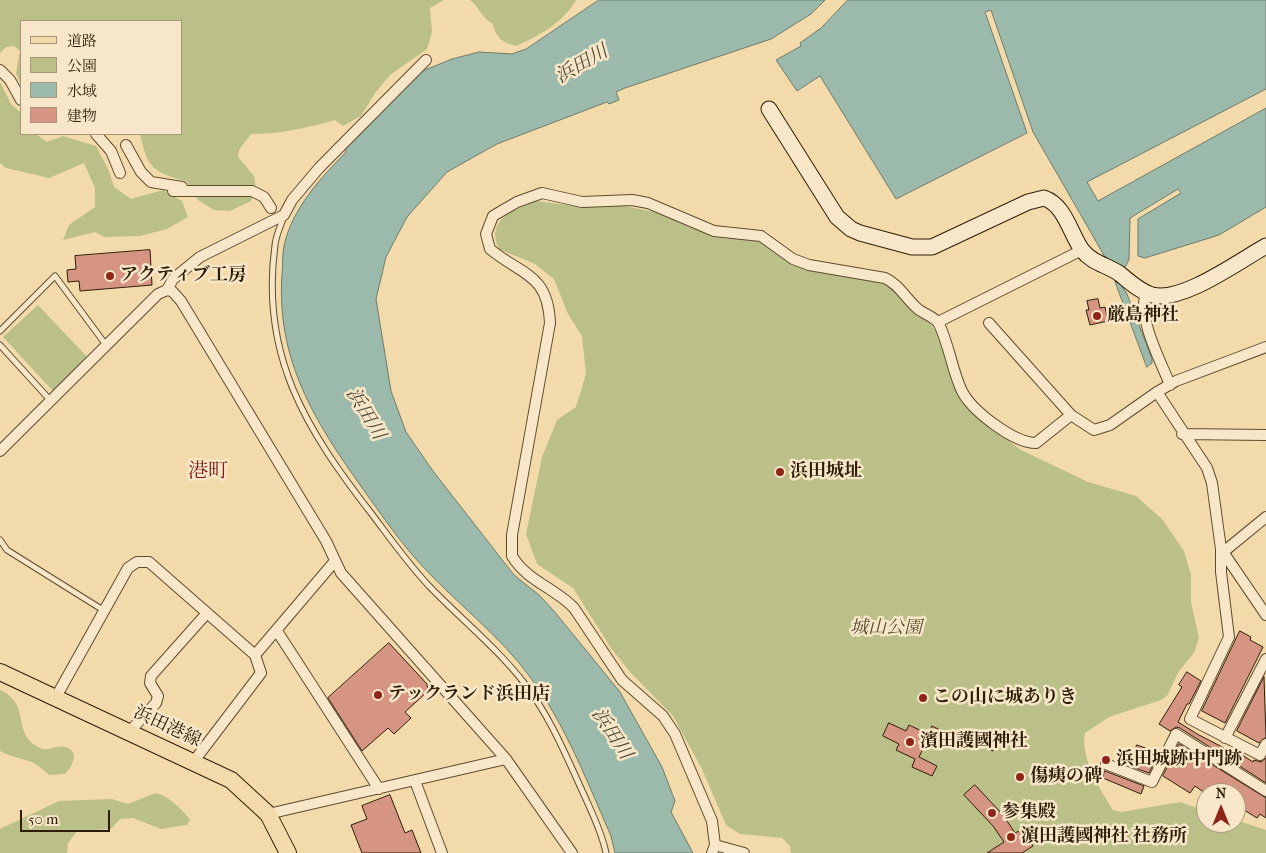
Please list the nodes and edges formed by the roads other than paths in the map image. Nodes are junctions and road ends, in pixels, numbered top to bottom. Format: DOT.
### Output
graph roads {
  1 [pos="426,60"];
  2 [pos="0,70"];
  3 [pos="20,98"];
  4 [pos="769,109"];
  5 [pos="97,135"];
  6 [pos="126,145"];
  7 [pos="120,173"];
  8 [pos="190,190"];
  9 [pos="173,192"];
  10 [pos="271,208"];
  11 [pos="284,215"];
  12 [pos="1266,246"];
  13 [pos="1082,250"];
  14 [pos="167,290"];
  15 [pos="1146,292"];
  16 [pos="938,322"];
  17 [pos="989,324"];
  18 [pos="0,331"];
  19 [pos="106,344"];
  20 [pos="0,345"];
  21 [pos="1266,347"];
  22 [pos="1170,385"];
  23 [pos="1157,392"];
  24 [pos="51,401"];
  25 [pos="1071,415"];
  26 [pos="1182,434"];
  27 [pos="1266,435"];
  28 [pos="0,451"];
  29 [pos="1266,517"];
  30 [pos="0,540"];
  31 [pos="1221,549"];
  32 [pos="335,561"];
  33 [pos="103,610"];
  34 [pos="206,613"];
  35 [pos="1266,615"];
  36 [pos="277,630"];
  37 [pos="255,655"];
  38 [pos="1266,658"];
  39 [pos="0,672"];
  40 [pos="56,697"];
  41 [pos="130,731"];
  42 [pos="1224,738"];
  43 [pos="1266,744"];
  44 [pos="506,759"];
  45 [pos="194,761"];
  46 [pos="1106,764"];
  47 [pos="415,781"];
  48 [pos="378,789"];
  49 [pos="1266,791"];
  50 [pos="268,814"];
  51 [pos="713,849"];
  52 [pos="288,853"];
  53 [pos="442,853"];
  54 [pos="572,853"];
  55 [pos="606,853"];
  56 [pos="744,853"];
  1 -- 11 [label="street"];
  2 -- 3 [label="street"];
  4 -- 13 [label="street"];
  5 -- 7 [label="street"];
  6 -- 8 [label="street"];
  8 -- 9 [label="street"];
  8 -- 10 [label="street"];
  11 -- 14 [label="street"];
  11 -- 55 [label="lane"];
  12 -- 15 [label="street"];
  13 -- 15 [label="street"];
  13 -- 16 [label="street"];
  14 -- 19 [label="street"];
  14 -- 32 [label="street"];
  15 -- 22 [label="street"];
  16 -- 25 [label="street"];
  16 -- 51 [label="street"];
  17 -- 25 [label="street"];
  18 -- 19 [label="lane"];
  19 -- 24 [label="street"];
  20 -- 24 [label="lane"];
  21 -- 22 [label="street"];
  22 -- 23 [label="street"];
  23 -- 25 [label="street"];
  23 -- 26 [label="street"];
  24 -- 28 [label="street"];
  26 -- 27 [label="street"];
  26 -- 31 [label="street"];
  29 -- 31 [label="street"];
  30 -- 33 [label="lane"];
  31 -- 35 [label="street"];
  31 -- 42 [label="street"];
  32 -- 36 [label="street"];
  32 -- 44 [label="street"];
  33 -- 34 [label="street"];
  33 -- 40 [label="street"];
  34 -- 37 [label="street"];
  34 -- 41 [label="street"];
  36 -- 37 [label="street"];
  36 -- 48 [label="street"];
  37 -- 45 [label="street"];
  38 -- 42 [label="street"];
  39 -- 40 [label="main road, 浜田港線"];
  40 -- 41 [label="main road, 浜田港線"];
  41 -- 45 [label="main road, 浜田港線"];
  42 -- 43 [label="street"];
  44 -- 47 [label="street"];
  44 -- 54 [label="street"];
  45 -- 50 [label="main road, 浜田港線"];
  46 -- 49 [label="street"];
  47 -- 48 [label="street"];
  47 -- 53 [label="street"];
  48 -- 50 [label="street"];
  50 -- 52 [label="main road, 浜田港線"];
  51 -- 56 [label="street"];
}
